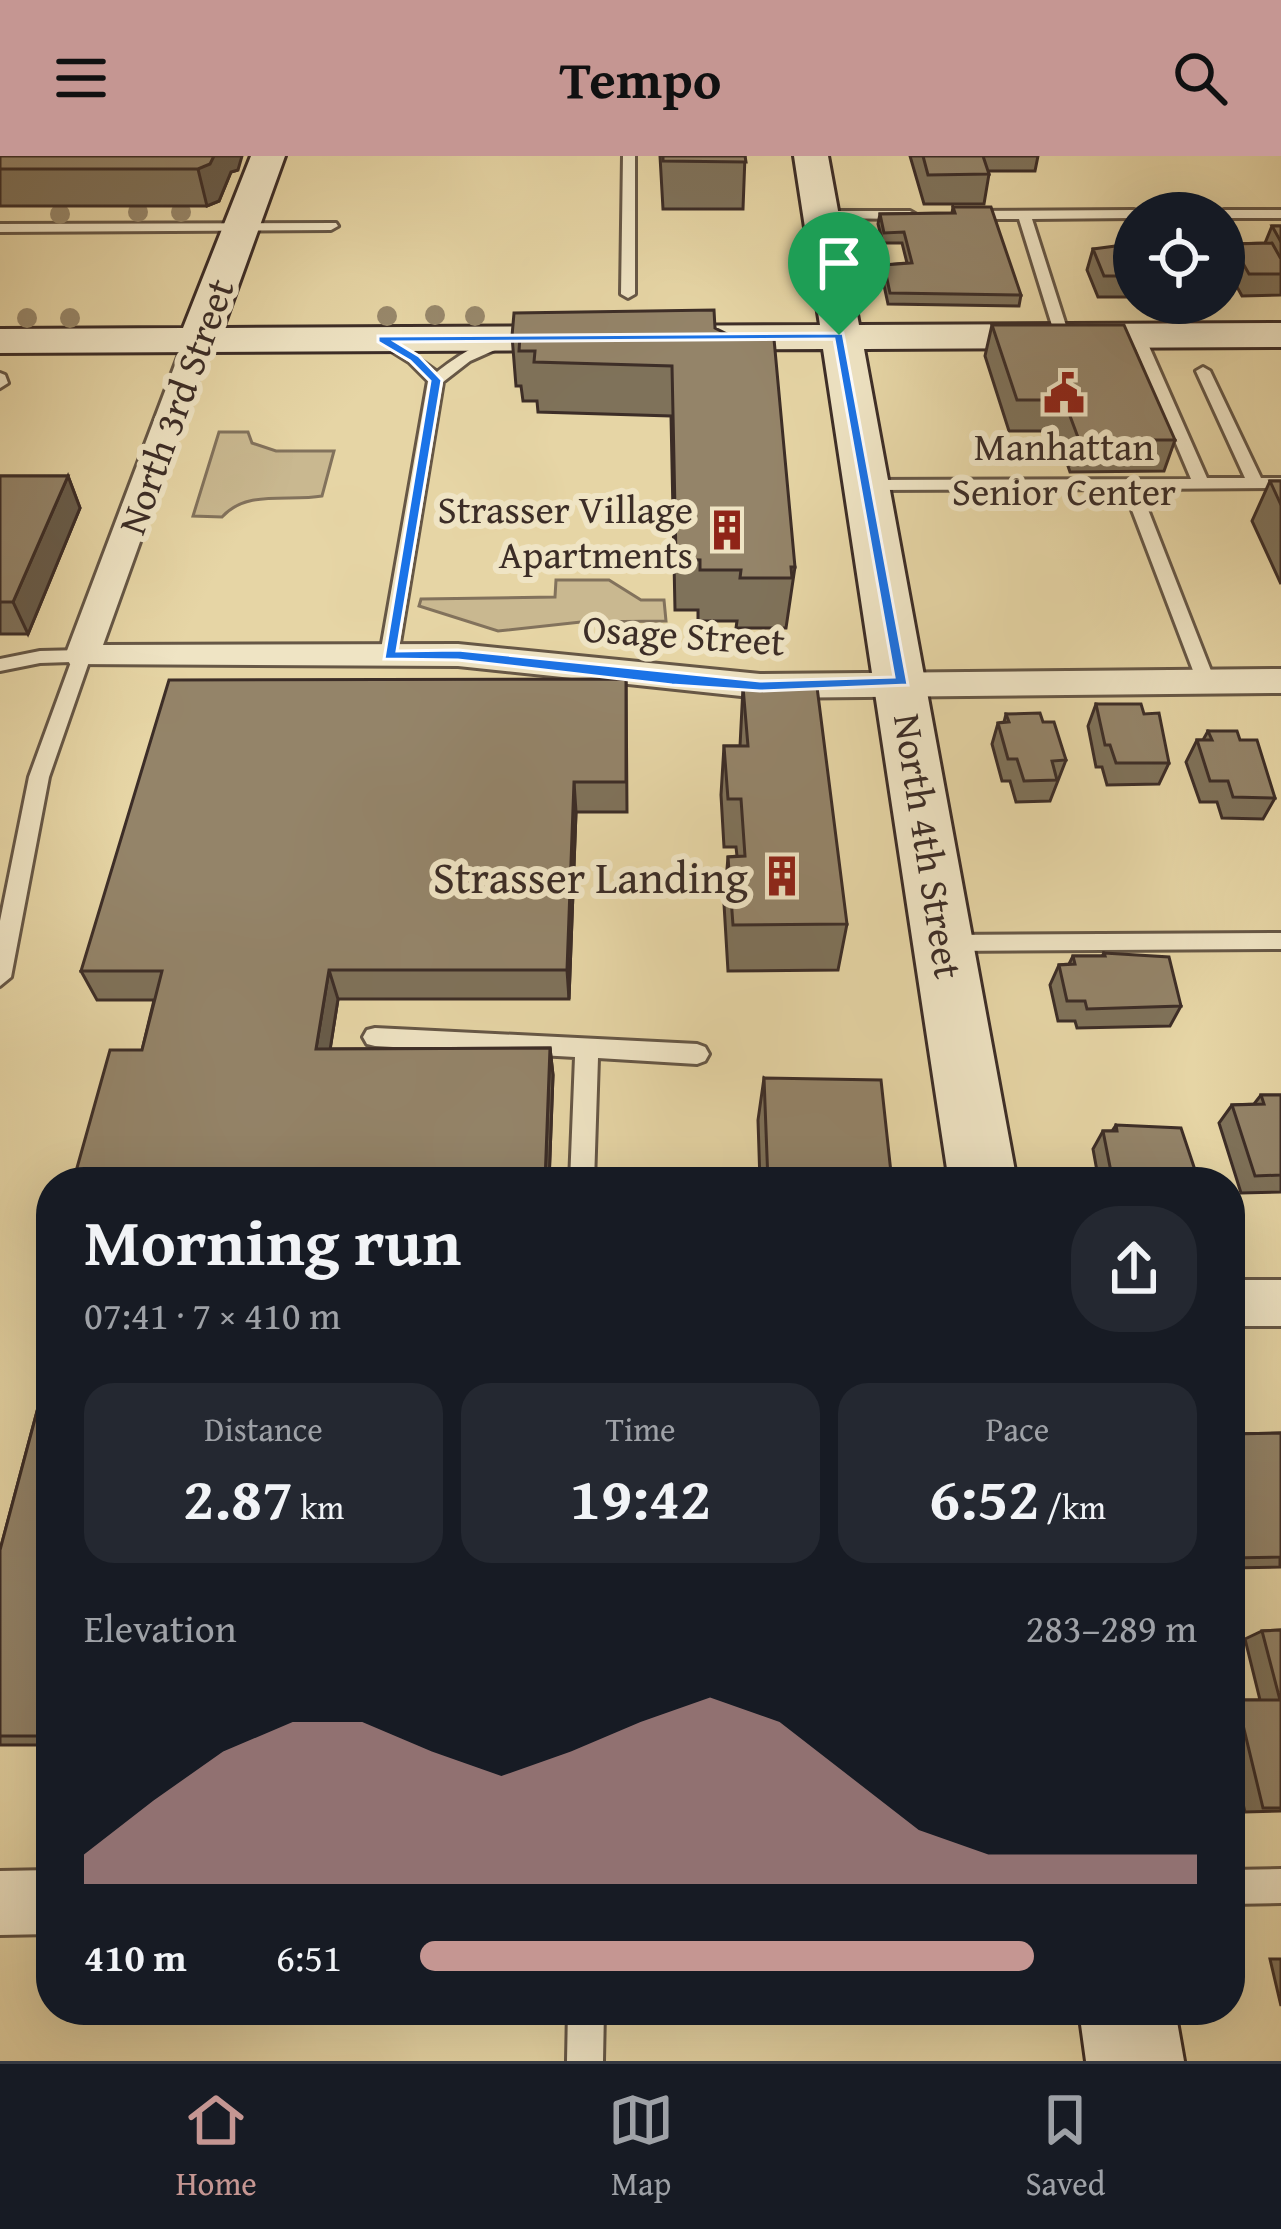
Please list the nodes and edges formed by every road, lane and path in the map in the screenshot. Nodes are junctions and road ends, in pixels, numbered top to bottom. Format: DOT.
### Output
graph roads {
  1 [pos="268,156"];
  2 [pos="629,156"];
  3 [pos="812,156"];
  4 [pos="1113,214"];
  5 [pos="1245,214"];
  6 [pos="1281,214"];
  7 [pos="822,215"];
  8 [pos="1024,215"];
  9 [pos="242,226"];
  10 [pos="332,226"];
  11 [pos="0,228"];
  12 [pos="628,294"];
  13 [pos="839,335"];
  14 [pos="1062,335"];
  15 [pos="1137,335"];
  16 [pos="1281,335"];
  17 [pos="516,338"];
  18 [pos="382,339"];
  19 [pos="199,340"];
  20 [pos="0,341"];
  21 [pos="1203,371"];
  22 [pos="436,380"];
  23 [pos="1281,483"];
  24 [pos="1130,484"];
  25 [pos="1201,484"];
  26 [pos="1255,484"];
  27 [pos="867,485"];
  28 [pos="82,656"];
  29 [pos="389,656"];
  30 [pos="0,665"];
  31 [pos="1206,681"];
  32 [pos="1281,681"];
  33 [pos="903,682"];
  34 [pos="1281,941"];
  35 [pos="945,943"];
  36 [pos="0,977"];
  37 [pos="375,1037"];
  38 [pos="587,1048"];
  39 [pos="697,1054"];
  40 [pos="583,1167"];
  41 [pos="981,1167"];
  42 [pos="1245,1303"];
  43 [pos="1281,1304"];
  44 [pos="1281,1886"];
  45 [pos="1245,1887"];
  46 [pos="36,1902"];
  47 [pos="0,1903"];
  48 [pos="586,2025"];
  49 [pos="1129,2025"];
  50 [pos="585,2061"];
  51 [pos="1135,2061"];
  1 -- 9 [label="main road, North 3rd Street"];
  2 -- 12 [label="lane"];
  3 -- 7 [label="main road, North 4th Street"];
  4 -- 8 [label="lane"];
  5 -- 6 [label="lane"];
  7 -- 8 [label="lane"];
  7 -- 13 [label="main road, North 4th Street"];
  8 -- 14 [label="lane"];
  9 -- 10 [label="lane"];
  9 -- 11 [label="lane"];
  9 -- 19 [label="main road, North 3rd Street"];
  13 -- 14 [label="main road"];
  13 -- 17 [label="main road"];
  13 -- 27 [label="main road, North 4th Street"];
  14 -- 15 [label="main road"];
  15 -- 16 [label="main road"];
  15 -- 25 [label="lane"];
  17 -- 18 [label="main road"];
  17 -- 22 [label="lane"];
  18 -- 19 [label="main road"];
  18 -- 22 [label="lane"];
  19 -- 20 [label="main road"];
  19 -- 28 [label="street, North 3rd Street"];
  21 -- 26 [label="lane"];
  22 -- 29 [label="lane"];
  23 -- 26 [label="lane"];
  24 -- 25 [label="lane"];
  24 -- 27 [label="lane"];
  24 -- 31 [label="lane"];
  25 -- 26 [label="lane"];
  27 -- 33 [label="main road, North 4th Street"];
  28 -- 29 [label="street, Osage Street"];
  28 -- 30 [label="lane"];
  28 -- 36 [label="lane"];
  29 -- 33 [label="street, Osage Street"];
  31 -- 32 [label="street, Osage Street"];
  31 -- 33 [label="street, Osage Street"];
  33 -- 35 [label="main road, North 4th Street"];
  34 -- 35 [label="lane"];
  35 -- 41 [label="main road, North 4th Street"];
  37 -- 38 [label="lane"];
  38 -- 39 [label="lane"];
  38 -- 40 [label="lane"];
  42 -- 43 [label="street"];
  44 -- 45 [label="lane"];
  46 -- 47 [label="street"];
  48 -- 50 [label="lane"];
  49 -- 51 [label="main road"];
}
